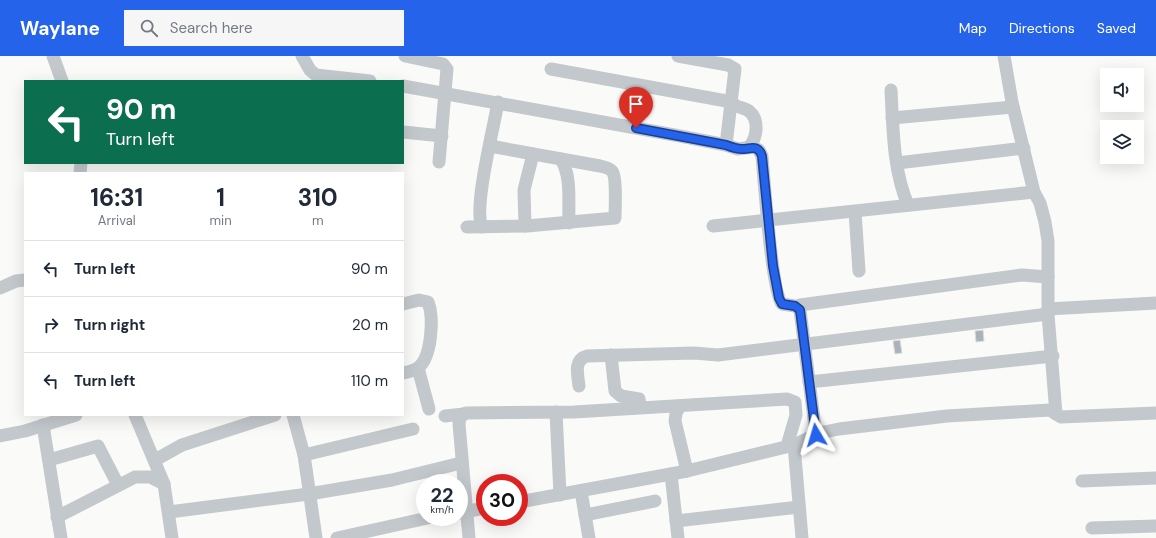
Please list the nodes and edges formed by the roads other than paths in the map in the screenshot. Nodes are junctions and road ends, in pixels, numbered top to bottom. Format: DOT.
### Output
graph roads {
  1 [pos="53,56"];
  2 [pos="302,56"];
  3 [pos="405,56"];
  4 [pos="678,56"];
  5 [pos="1004,56"];
  6 [pos="551,69"];
  7 [pos="62,80"];
  8 [pos="361,80"];
  9 [pos="404,86"];
  10 [pos="891,90"];
  11 [pos="445,93"];
  12 [pos="498,102"];
  13 [pos="732,102"];
  14 [pos="1013,107"];
  15 [pos="892,118"];
  16 [pos="404,132"];
  17 [pos="442,136"];
  18 [pos="726,145"];
  19 [pos="490,146"];
  20 [pos="749,147"];
  21 [pos="1024,148"];
  22 [pos="533,154"];
  23 [pos="561,159"];
  24 [pos="440,162"];
  25 [pos="897,163"];
  26 [pos="1034,192"];
  27 [pos="908,205"];
  28 [pos="855,212"];
  29 [pos="769,221"];
  30 [pos="569,223"];
  31 [pos="525,226"];
  32 [pos="713,226"];
  33 [pos="467,227"];
  34 [pos="482,227"];
  35 [pos="859,271"];
  36 [pos="1048,277"];
  37 [pos="24,280"];
  38 [pos="0,288"];
  39 [pos="1156,303"];
  40 [pos="404,304"];
  41 [pos="798,307"];
  42 [pos="1048,311"];
  43 [pos="805,344"];
  44 [pos="611,355"];
  45 [pos="1053,356"];
  46 [pos="418,368"];
  47 [pos="404,373"];
  48 [pos="809,382"];
  49 [pos="579,386"];
  50 [pos="680,406"];
  51 [pos="634,408"];
  52 [pos="429,409"];
  53 [pos="556,412"];
  54 [pos="1156,413"];
  55 [pos="464,414"];
  56 [pos="1056,414"];
  57 [pos="73,416"];
  58 [pos="135,416"];
  59 [pos="272,416"];
  60 [pos="293,416"];
  61 [pos="445,416"];
  62 [pos="43,425"];
  63 [pos="413,429"];
  64 [pos="816,435"];
  65 [pos="0,436"];
  66 [pos="791,446"];
  67 [pos="304,455"];
  68 [pos="49,460"];
  69 [pos="155,460"];
  70 [pos="462,463"];
  71 [pos="687,471"];
  72 [pos="462,474"];
  73 [pos="671,474"];
  74 [pos="1156,478"];
  75 [pos="1082,481"];
  76 [pos="164,484"];
  77 [pos="118,485"];
  78 [pos="581,491"];
  79 [pos="309,494"];
  80 [pos="560,495"];
  81 [pos="528,500"];
  82 [pos="655,501"];
  83 [pos="799,507"];
  84 [pos="169,512"];
  85 [pos="585,515"];
  86 [pos="58,517"];
  87 [pos="416,521"];
  88 [pos="676,521"];
  89 [pos="466,526"];
  90 [pos="1156,526"];
  91 [pos="1092,528"];
  92 [pos="371,534"];
  93 [pos="61,538"];
  94 [pos="172,538"];
  95 [pos="316,538"];
  96 [pos="337,538"];
  97 [pos="469,538"];
  98 [pos="589,538"];
  99 [pos="678,538"];
  100 [pos="802,538"];
  1 -- 7 [label="street"];
  2 -- 8 [label="street"];
  3 -- 11 [label="street"];
  4 -- 13 [label="street"];
  5 -- 14 [label="street"];
  6 -- 13 [label="street"];
  9 -- 11 [label="street"];
  10 -- 15 [label="street"];
  11 -- 12 [label="street"];
  11 -- 17 [label="street"];
  12 -- 18 [label="street"];
  12 -- 19 [label="street"];
  13 -- 18 [label="street"];
  13 -- 20 [label="street"];
  14 -- 15 [label="street"];
  14 -- 21 [label="street"];
  15 -- 25 [label="street"];
  16 -- 17 [label="street"];
  17 -- 24 [label="street"];
  18 -- 20 [label="street"];
  19 -- 22 [label="street"];
  19 -- 34 [label="street"];
  20 -- 29 [label="street"];
  21 -- 25 [label="street"];
  21 -- 26 [label="street"];
  22 -- 23 [label="street"];
  22 -- 31 [label="street"];
  23 -- 30 [label="street"];
  23 -- 30 [label="street"];
  25 -- 27 [label="street"];
  26 -- 27 [label="street"];
  26 -- 36 [label="street"];
  27 -- 28 [label="street"];
  28 -- 29 [label="street"];
  28 -- 35 [label="street"];
  29 -- 32 [label="street"];
  29 -- 41 [label="street"];
  30 -- 31 [label="street"];
  31 -- 34 [label="street"];
  33 -- 34 [label="street"];
  36 -- 41 [label="street"];
  36 -- 42 [label="street"];
  37 -- 38 [label="street"];
  39 -- 42 [label="street"];
  40 -- 46 [label="street"];
  41 -- 43 [label="street"];
  42 -- 43 [label="street"];
  42 -- 45 [label="street"];
  43 -- 44 [label="street"];
  43 -- 48 [label="street"];
  44 -- 49 [label="street"];
  44 -- 51 [label="street"];
  45 -- 48 [label="street"];
  45 -- 56 [label="street"];
  46 -- 47 [label="street"];
  46 -- 52 [label="street"];
  48 -- 64 [label="street"];
  50 -- 51 [label="street"];
  50 -- 66 [label="street"];
  50 -- 71 [label="street"];
  51 -- 53 [label="street"];
  53 -- 55 [label="street"];
  53 -- 80 [label="street"];
  54 -- 56 [label="street"];
  55 -- 61 [label="street"];
  55 -- 70 [label="street"];
  56 -- 64 [label="street"];
  57 -- 62 [label="street"];
  58 -- 69 [label="street"];
  59 -- 69 [label="street"];
  60 -- 67 [label="street"];
  62 -- 65 [label="street"];
  62 -- 68 [label="street"];
  63 -- 67 [label="street"];
  64 -- 66 [label="street"];
  66 -- 71 [label="street"];
  66 -- 83 [label="street"];
  67 -- 79 [label="street"];
  68 -- 77 [label="street"];
  68 -- 86 [label="street"];
  69 -- 76 [label="street"];
  70 -- 72 [label="street"];
  70 -- 79 [label="street"];
  71 -- 73 [label="street"];
  73 -- 78 [label="street"];
  73 -- 88 [label="street"];
  74 -- 75 [label="street"];
  76 -- 77 [label="street"];
  76 -- 84 [label="street"];
  77 -- 86 [label="street"];
  78 -- 80 [label="street"];
  78 -- 85 [label="street"];
  79 -- 84 [label="street"];
  79 -- 95 [label="street"];
  80 -- 81 [label="street"];
  82 -- 85 [label="street"];
  83 -- 88 [label="street"];
  83 -- 100 [label="street"];
  84 -- 94 [label="street"];
  85 -- 98 [label="street"];
  86 -- 93 [label="street"];
  87 -- 92 [label="street"];
  88 -- 99 [label="street"];
  89 -- 97 [label="street"];
  90 -- 91 [label="street"];
  92 -- 96 [label="street"];
}
